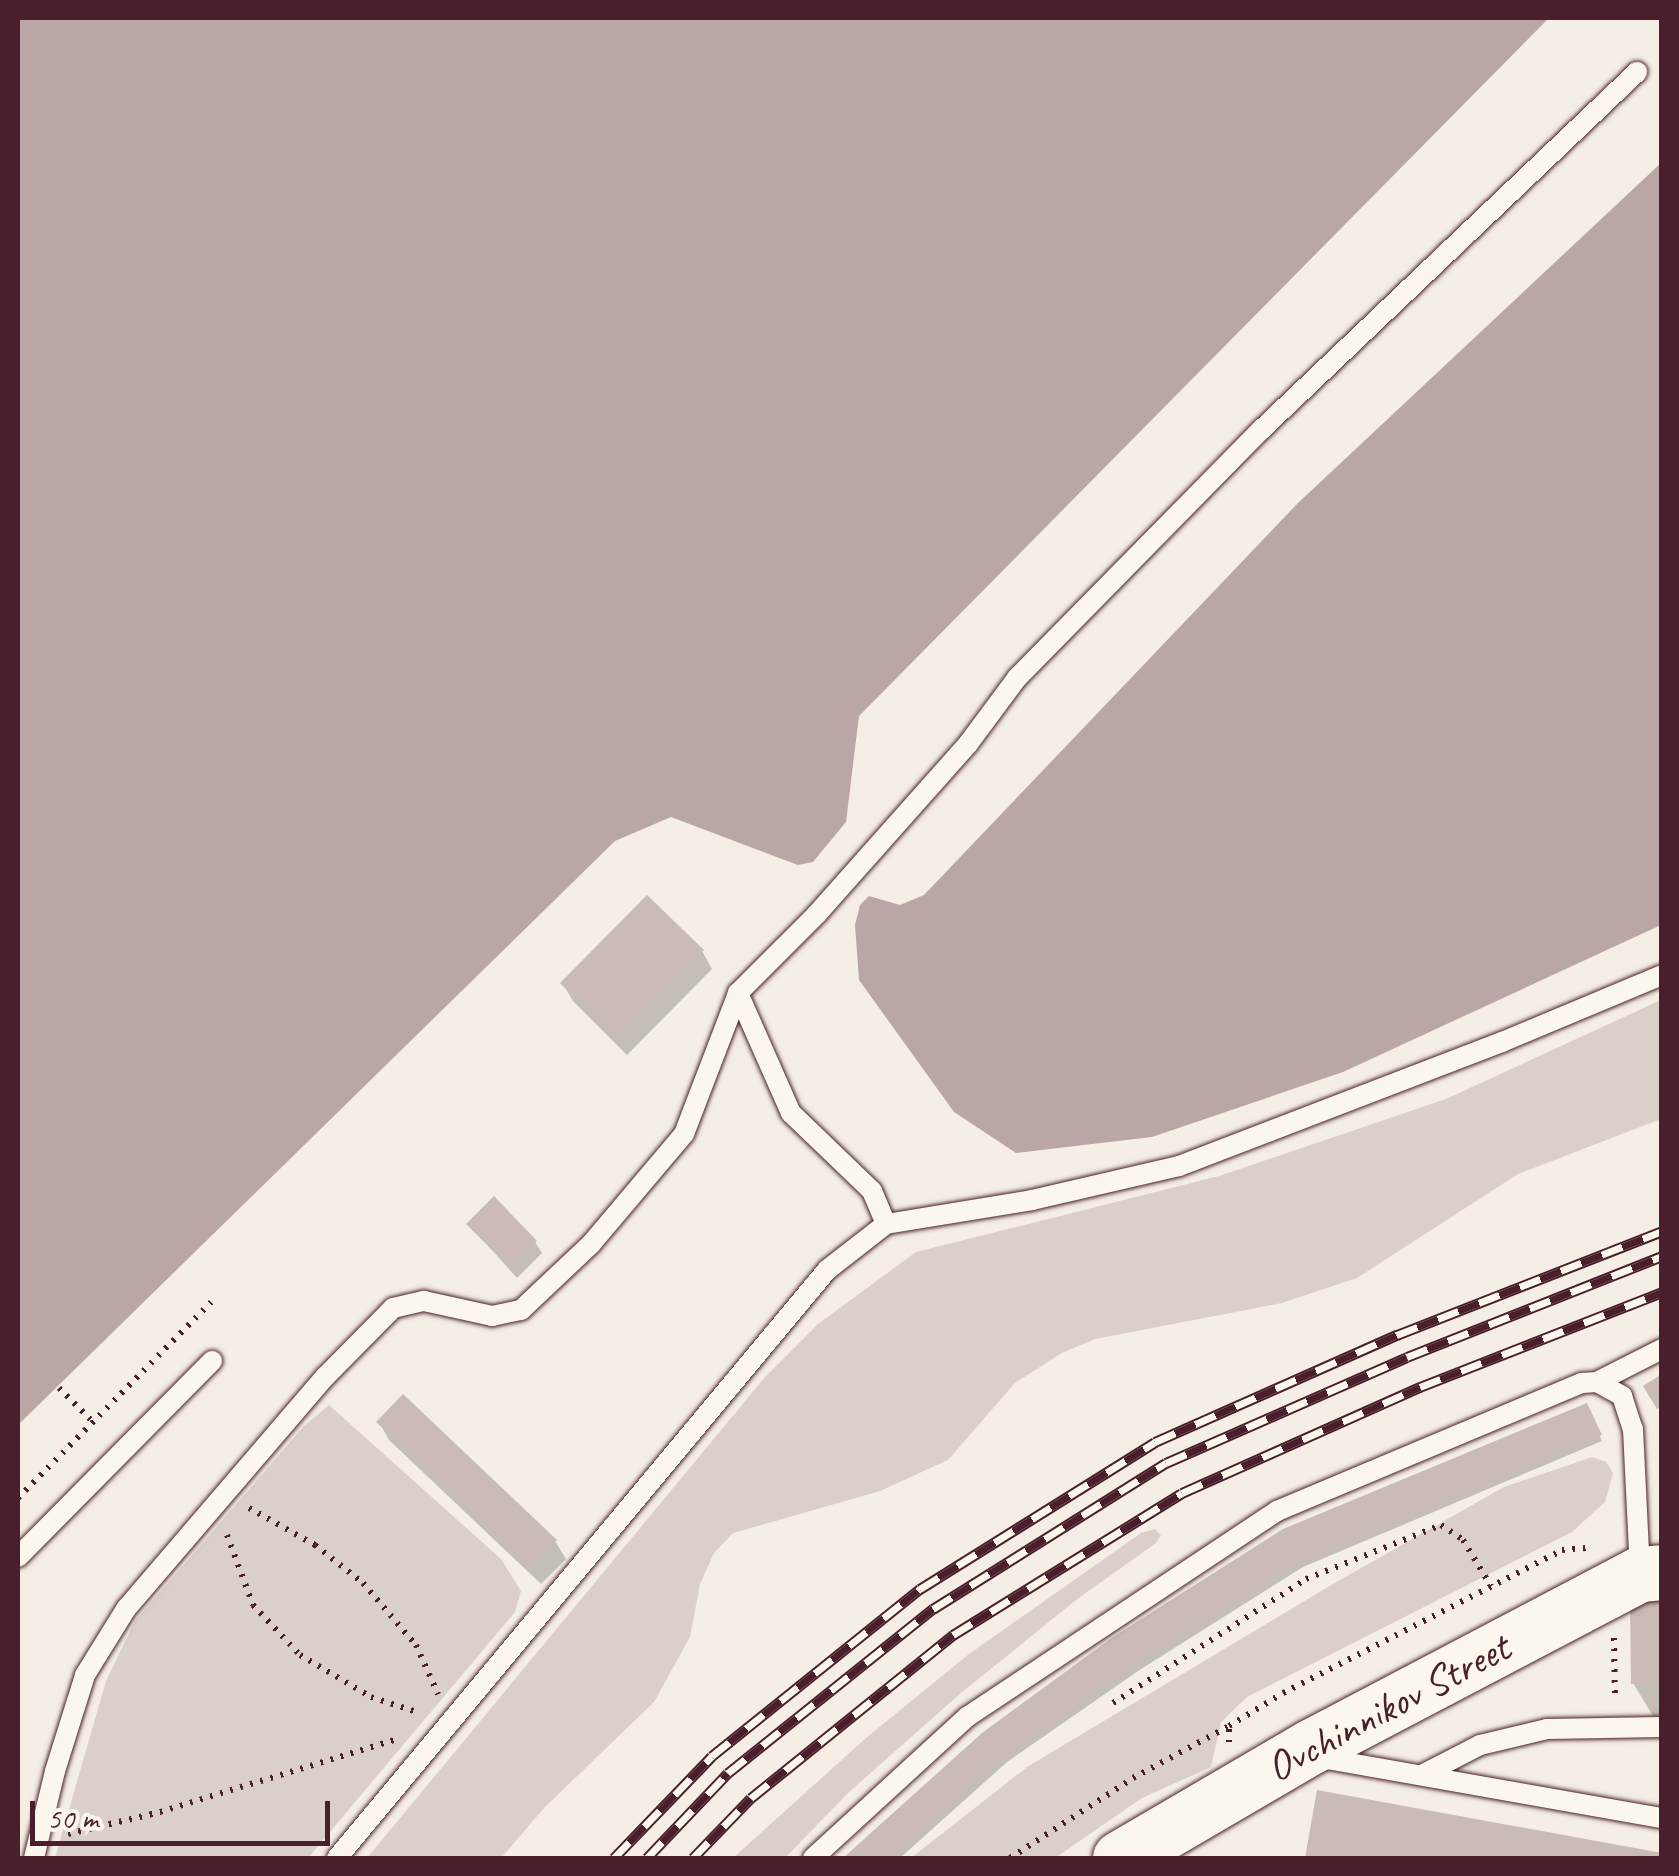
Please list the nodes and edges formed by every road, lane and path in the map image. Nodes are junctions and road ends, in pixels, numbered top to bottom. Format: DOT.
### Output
graph roads {
  1 [pos="1637,72"];
  2 [pos="1662,974"];
  3 [pos="738,993"];
  4 [pos="886,1224"];
  5 [pos="210,1302"];
  6 [pos="1662,1349"];
  7 [pos="212,1360"];
  8 [pos="1597,1382"];
  9 [pos="59,1388"];
  10 [pos="93,1422"];
  11 [pos="222,1497"];
  12 [pos="18,1498"];
  13 [pos="18,1558"];
  14 [pos="1638,1577"];
  15 [pos="1491,1586"];
  16 [pos="1114,1703"];
  17 [pos="450,1722"];
  18 [pos="1228,1726"];
  19 [pos="1615,1726"];
  20 [pos="1662,1727"];
  21 [pos="1310,1748"];
  22 [pos="1422,1775"];
  23 [pos="1230,1792"];
  24 [pos="1662,1818"];
  25 [pos="36,1850"];
  26 [pos="337,1858"];
  27 [pos="813,1858"];
  28 [pos="1010,1858"];
  29 [pos="1120,1858"];
  1 -- 3 [label="lane"];
  2 -- 4 [label="lane"];
  3 -- 4 [label="lane"];
  3 -- 11 [label="lane"];
  4 -- 17 [label="lane"];
  5 -- 10 [label="path"];
  6 -- 8 [label="lane"];
  7 -- 13 [label="lane"];
  8 -- 14 [label="lane"];
  8 -- 27 [label="lane"];
  9 -- 10 [label="path"];
  10 -- 12 [label="path"];
  11 -- 17 [label="path"];
  11 -- 17 [label="path"];
  11 -- 25 [label="lane"];
  14 -- 15 [label="path"];
  14 -- 19 [label="path"];
  14 -- 21 [label="street, Ovchinnikov Street"];
  15 -- 16 [label="path"];
  15 -- 18 [label="path"];
  17 -- 25 [label="path"];
  17 -- 26 [label="lane"];
  18 -- 23 [label="path"];
  18 -- 28 [label="path"];
  19 -- 20 [label="lane"];
  19 -- 22 [label="lane"];
  21 -- 22 [label="lane"];
  21 -- 23 [label="street, Ovchinnikov Street"];
  22 -- 24 [label="lane"];
  23 -- 29 [label="street, Ovchinnikov Street"];
}
